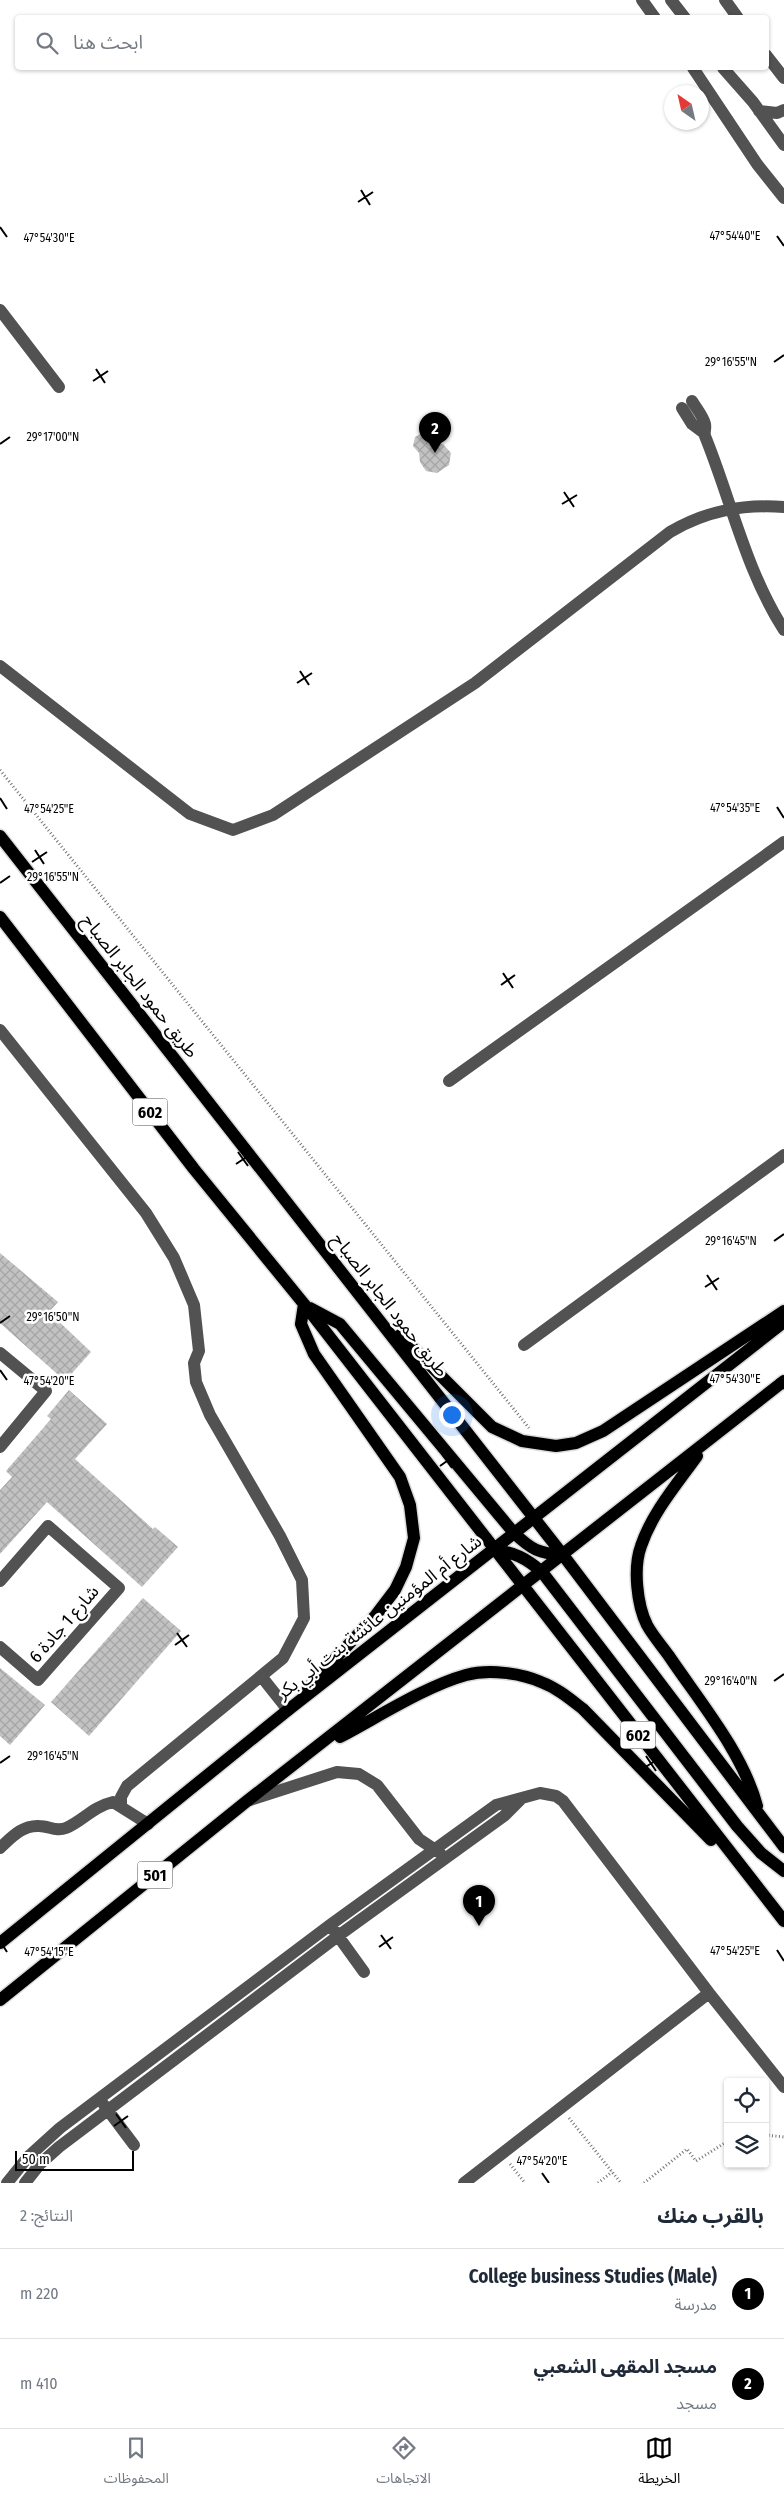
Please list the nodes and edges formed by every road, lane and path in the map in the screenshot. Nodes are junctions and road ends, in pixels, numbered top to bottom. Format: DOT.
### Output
graph roads {
  1 [pos="642,0"];
  2 [pos="671,0"];
  3 [pos="725,0"];
  4 [pos="653,15"];
  5 [pos="682,15"];
  6 [pos="736,15"];
  7 [pos="769,59"];
  8 [pos="693,70"];
  9 [pos="725,70"];
  10 [pos="784,78"];
  11 [pos="784,110"];
  12 [pos="759,111"];
  13 [pos="784,128"];
  14 [pos="783,144"];
  15 [pos="784,198"];
  16 [pos="0,310"];
  17 [pos="59,387"];
  18 [pos="687,405"];
  19 [pos="784,507"];
  20 [pos="732,508"];
  21 [pos="784,630"];
  22 [pos="0,666"];
  23 [pos="0,770"];
  24 [pos="0,836"];
  25 [pos="784,842"];
  26 [pos="0,917"];
  27 [pos="0,1030"];
  28 [pos="449,1080"];
  29 [pos="784,1155"];
  30 [pos="363,1297"];
  31 [pos="304,1304"];
  32 [pos="784,1311"];
  33 [pos="784,1322"];
  34 [pos="524,1345"];
  35 [pos="0,1353"];
  36 [pos="784,1381"];
  37 [pos="706,1444"];
  38 [pos="543,1446"];
  39 [pos="0,1447"];
  40 [pos="534,1519"];
  41 [pos="514,1534"];
  42 [pos="493,1550"];
  43 [pos="563,1555"];
  44 [pos="542,1572"];
  45 [pos="0,1581"];
  46 [pos="522,1587"];
  47 [pos="0,1647"];
  48 [pos="261,1676"];
  49 [pos="288,1710"];
  50 [pos="312,1753"];
  51 [pos="520,1800"];
  52 [pos="247,1801"];
  53 [pos="121,1806"];
  54 [pos="759,1814"];
  55 [pos="148,1824"];
  56 [pos="419,1839"];
  57 [pos="784,1847"];
  58 [pos="0,1848"];
  59 [pos="434,1850"];
  60 [pos="448,1857"];
  61 [pos="420,1860"];
  62 [pos="784,1871"];
  63 [pos="754,1883"];
  64 [pos="784,1921"];
  65 [pos="330,1925"];
  66 [pos="338,1936"];
  67 [pos="0,1943"];
  68 [pos="364,1972"];
  69 [pos="709,1993"];
  70 [pos="0,2000"];
  71 [pos="784,2087"];
  72 [pos="100,2100"];
  73 [pos="561,2108"];
  74 [pos="108,2110"];
  75 [pos="769,2135"];
  76 [pos="784,2137"];
  77 [pos="724,2144"];
  78 [pos="134,2145"];
  79 [pos="502,2154"];
  80 [pos="612,2172"];
  81 [pos="7,2183"];
  82 [pos="26,2183"];
  83 [pos="464,2183"];
  84 [pos="525,2183"];
  85 [pos="598,2183"];
  86 [pos="621,2183"];
  87 [pos="644,2183"];
  1 -- 4 [label="street"];
  2 -- 5 [label="street"];
  3 -- 6 [label="street"];
  7 -- 10 [label="street"];
  8 -- 15 [label="street"];
  9 -- 12 [label="street"];
  11 -- 12 [label="street"];
  12 -- 14 [label="street"];
  13 -- 14 [label="street"];
  16 -- 17 [label="street"];
  18 -- 20 [label="street"];
  19 -- 20 [label="street"];
  20 -- 21 [label="street"];
  20 -- 22 [label="street"];
  23 -- 38 [label="path"];
  24 -- 30 [label="main road, طريق حمود الجابر الصباح"];
  25 -- 28 [label="street"];
  26 -- 31 [label="main road, 602"];
  27 -- 48 [label="street"];
  29 -- 34 [label="street"];
  30 -- 38 [label="main road"];
  30 -- 40 [label="main road, طريق حمود الجابر الصباح"];
  31 -- 41 [label="main road"];
  31 -- 42 [label="main road, 602"];
  31 -- 49 [label="main road"];
  32 -- 38 [label="main road"];
  33 -- 40 [label="main road, شارع أم المؤمنين عائشة بنت أبي بكر"];
  35 -- 39 [label="street"];
  36 -- 37 [label="main road"];
  37 -- 43 [label="main road"];
  37 -- 54 [label="main road"];
  40 -- 41 [label="main road, شارع أم المؤمنين عائشة بنت أبي بكر"];
  40 -- 43 [label="main road, طريق حمود الجابر الصباح"];
  41 -- 42 [label="main road, شارع أم المؤمنين عائشة بنت أبي بكر"];
  41 -- 43 [label="main road"];
  42 -- 44 [label="main road"];
  42 -- 46 [label="main road, 602"];
  42 -- 49 [label="main road, شارع أم المؤمنين عائشة بنت أبي بكر / 501"];
  43 -- 44 [label="main road"];
  43 -- 54 [label="main road, طريق حمود الجابر الصباح"];
  44 -- 46 [label="main road"];
  44 -- 62 [label="main road"];
  45 -- 47 [label="street, شارع 1 جادة 6"];
  46 -- 50 [label="main road, 501"];
  46 -- 63 [label="main road, 602"];
  48 -- 49 [label="street"];
  48 -- 53 [label="street"];
  49 -- 55 [label="main road, شارع أم المؤمنين عائشة بنت أبي بكر / 501"];
  50 -- 52 [label="main road, 501"];
  50 -- 63 [label="main road"];
  51 -- 59 [label="street"];
  51 -- 60 [label="street"];
  51 -- 69 [label="street"];
  52 -- 56 [label="street"];
  52 -- 70 [label="main road, 501"];
  53 -- 55 [label="street"];
  53 -- 58 [label="street"];
  54 -- 57 [label="main road, طريق حمود الجابر الصباح"];
  55 -- 67 [label="main road, شارع أم المؤمنين عائشة بنت أبي بكر / 501"];
  56 -- 59 [label="street"];
  56 -- 61 [label="street"];
  59 -- 60 [label="street"];
  59 -- 61 [label="street"];
  60 -- 66 [label="street"];
  61 -- 65 [label="street"];
  63 -- 64 [label="main road, 602"];
  65 -- 66 [label="street"];
  65 -- 72 [label="street"];
  66 -- 68 [label="street"];
  66 -- 74 [label="street"];
  69 -- 71 [label="street"];
  69 -- 73 [label="street"];
  72 -- 74 [label="street"];
  72 -- 81 [label="street"];
  73 -- 79 [label="street"];
  73 -- 80 [label="path"];
  74 -- 78 [label="street"];
  74 -- 82 [label="street"];
  75 -- 76 [label="path"];
  77 -- 87 [label="path"];
  79 -- 83 [label="street"];
  79 -- 84 [label="path"];
  80 -- 85 [label="path"];
  80 -- 86 [label="path"];
}
